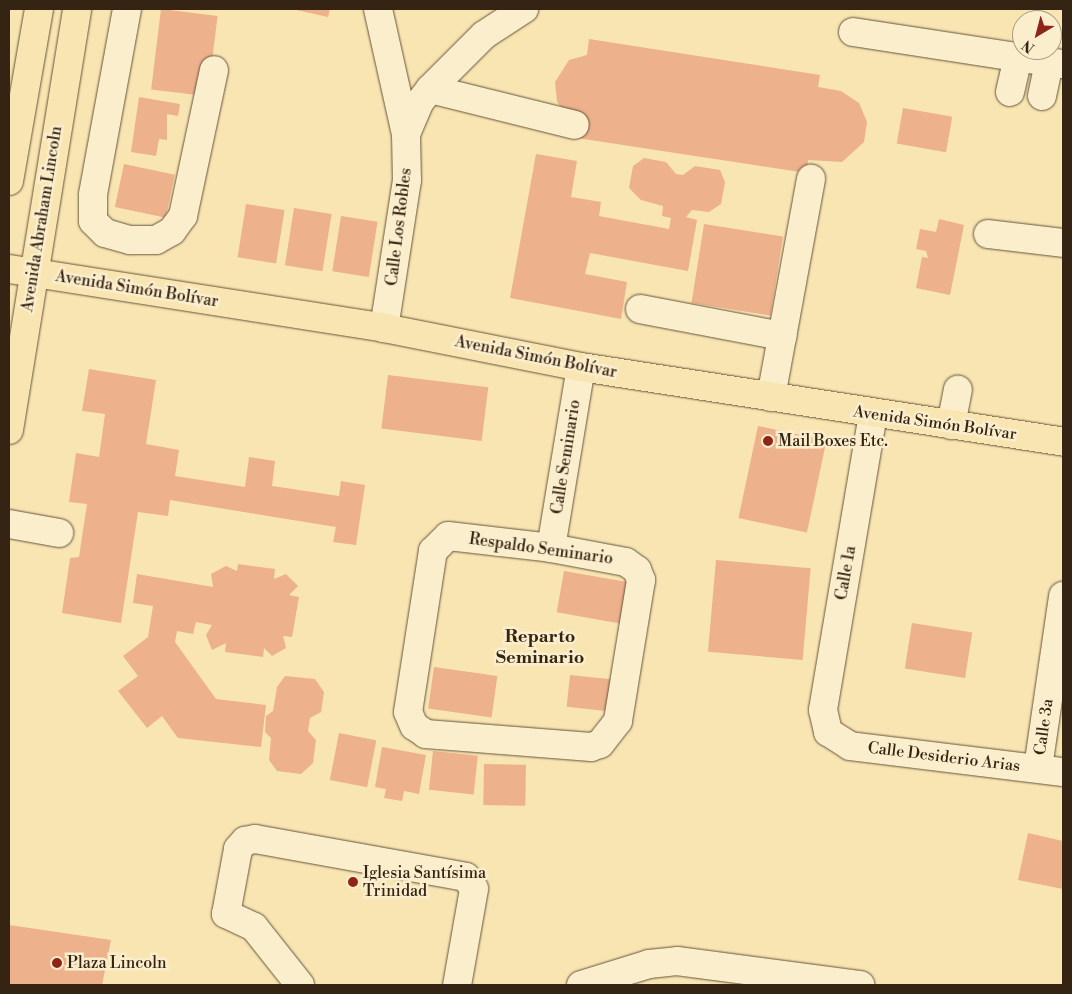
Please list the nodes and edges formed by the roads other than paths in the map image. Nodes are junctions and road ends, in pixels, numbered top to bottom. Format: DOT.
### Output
graph roads {
  1 [pos="39,9"];
  2 [pos="77,9"];
  3 [pos="127,9"];
  4 [pos="378,9"];
  5 [pos="524,9"];
  6 [pos="853,32"];
  7 [pos="1012,56"];
  8 [pos="1017,60"];
  9 [pos="1037,60"];
  10 [pos="1056,63"];
  11 [pos="214,70"];
  12 [pos="430,89"];
  13 [pos="1010,92"];
  14 [pos="1042,96"];
  15 [pos="575,125"];
  16 [pos="406,134"];
  17 [pos="811,179"];
  18 [pos="9,181"];
  19 [pos="988,234"];
  20 [pos="1063,243"];
  21 [pos="21,271"];
  22 [pos="640,309"];
  23 [pos="384,328"];
  24 [pos="782,336"];
  25 [pos="581,367"];
  26 [pos="958,390"];
  27 [pos="771,397"];
  28 [pos="873,414"];
  29 [pos="951,425"];
  30 [pos="9,430"];
  31 [pos="1063,442"];
  32 [pos="9,524"];
  33 [pos="59,533"];
  34 [pos="551,548"];
  35 [pos="1063,596"];
  36 [pos="828,732"];
  37 [pos="1051,770"];
  38 [pos="619,979"];
  39 [pos="300,985"];
  40 [pos="457,985"];
  41 [pos="581,985"];
  42 [pos="860,985"];
  1 -- 18 [label="main road"];
  2 -- 21 [label="main road, Avenida Abraham Lincoln"];
  3 -- 11 [label="street"];
  4 -- 16 [label="street, Calle Los Robles"];
  5 -- 12 [label="street"];
  6 -- 7 [label="street"];
  8 -- 13 [label="street"];
  9 -- 10 [label="street"];
  10 -- 14 [label="street"];
  12 -- 15 [label="street"];
  12 -- 16 [label="street"];
  16 -- 23 [label="street, Calle Los Robles"];
  17 -- 24 [label="street"];
  19 -- 20 [label="street"];
  21 -- 23 [label="main road, Avenida Simón Bolívar"];
  21 -- 30 [label="main road, Avenida Abraham Lincoln"];
  22 -- 24 [label="street"];
  23 -- 25 [label="main road, Avenida Simón Bolívar"];
  24 -- 27 [label="street"];
  25 -- 27 [label="main road, Avenida Simón Bolívar"];
  25 -- 34 [label="street, Calle Seminario"];
  26 -- 29 [label="street"];
  27 -- 28 [label="main road, Avenida Simón Bolívar"];
  28 -- 29 [label="main road, Avenida Simón Bolívar"];
  28 -- 36 [label="street, Calle 1a"];
  29 -- 31 [label="main road, Avenida Simón Bolívar"];
  32 -- 33 [label="street"];
  34 -- 34 [label="street, Respaldo Seminario"];
  35 -- 37 [label="street, Calle 3a"];
  36 -- 37 [label="street, Calle Desiderio Arias"];
  38 -- 41 [label="street"];
  38 -- 42 [label="street"];
  39 -- 40 [label="street"];
}
